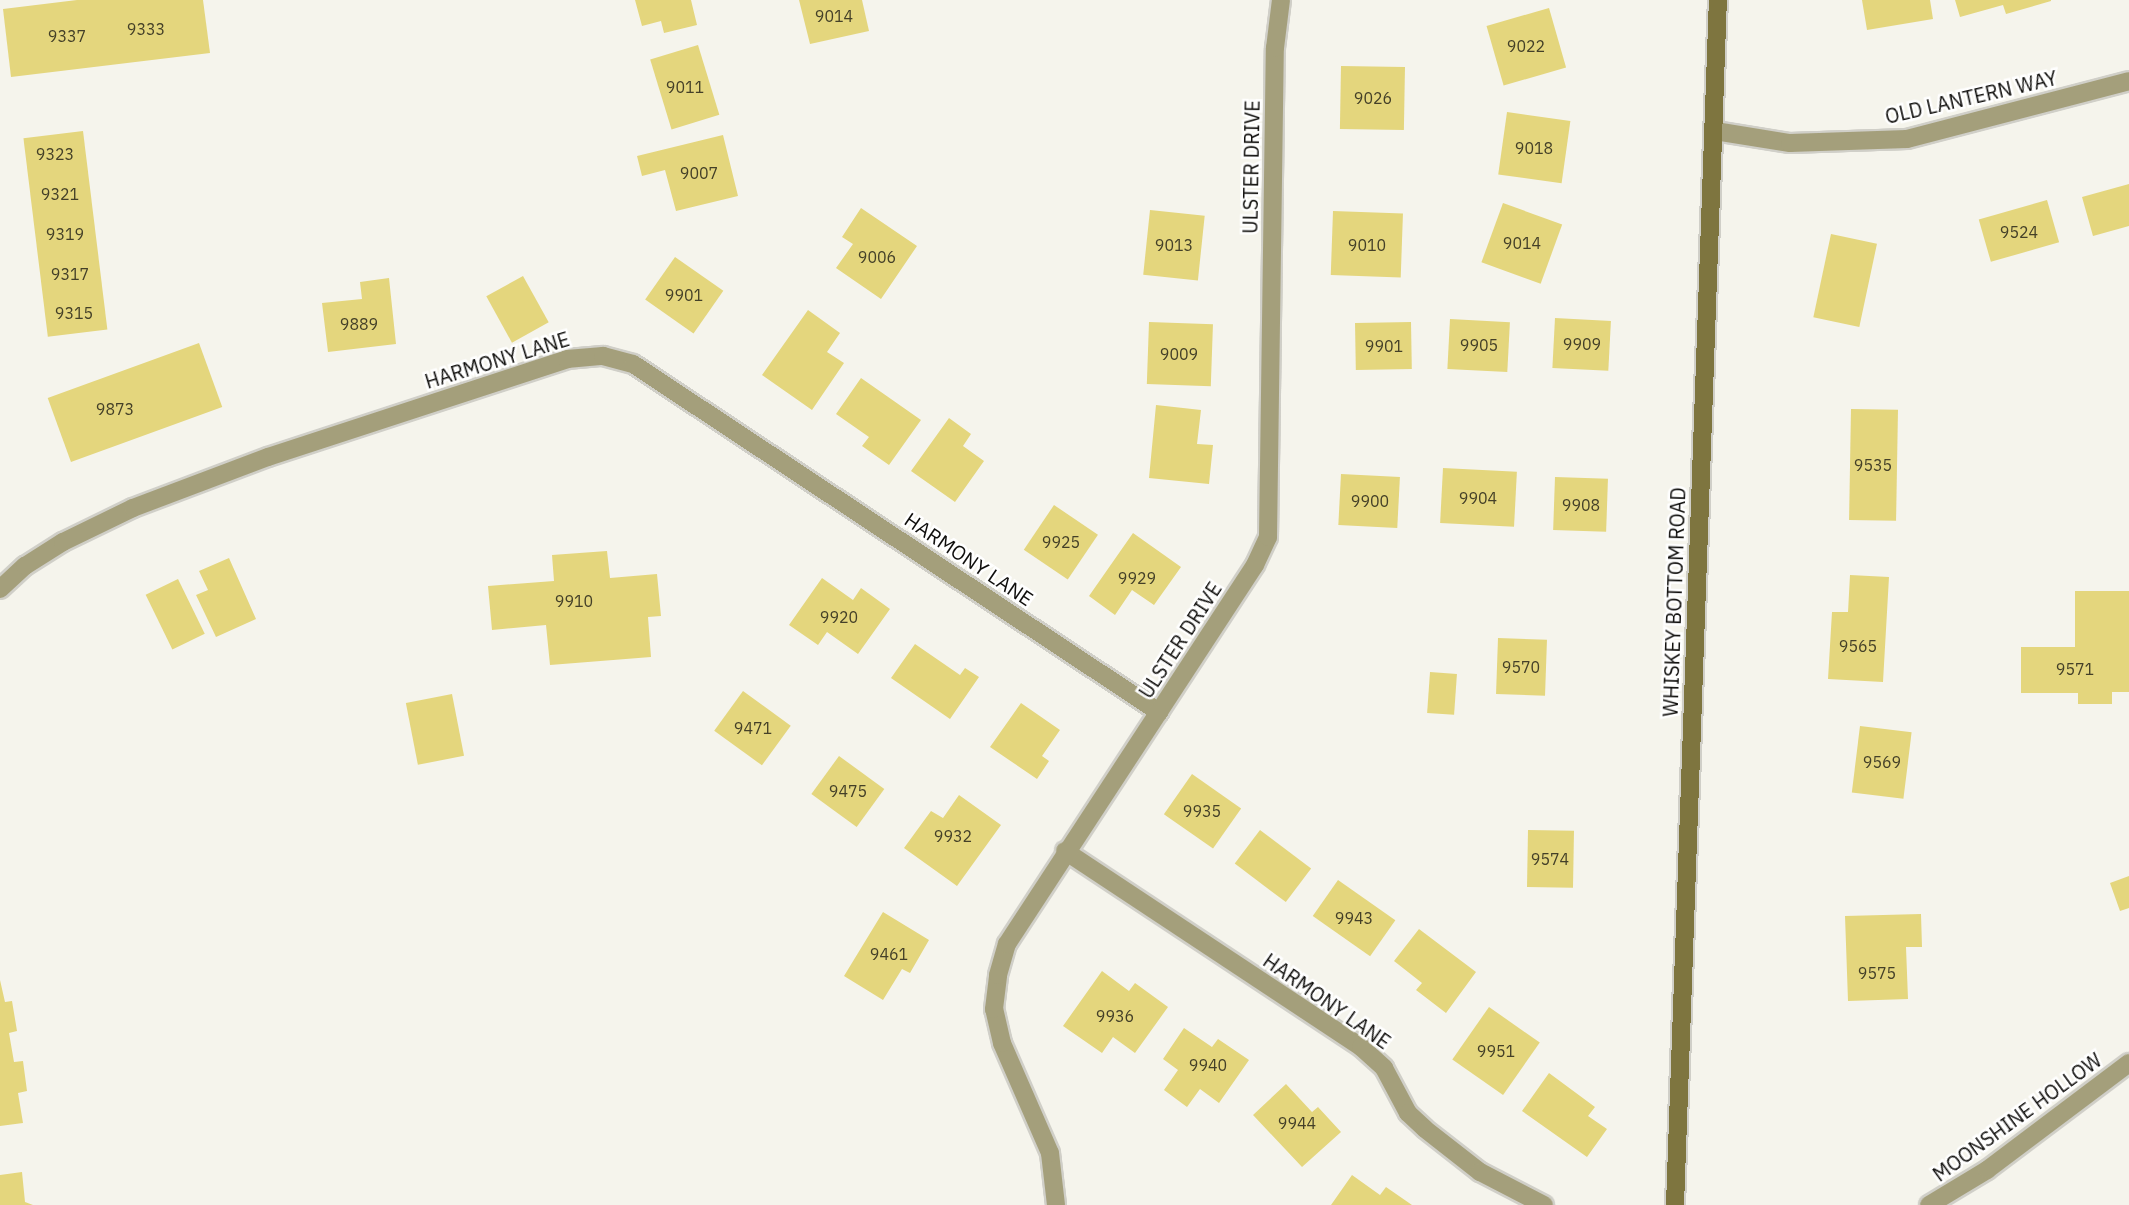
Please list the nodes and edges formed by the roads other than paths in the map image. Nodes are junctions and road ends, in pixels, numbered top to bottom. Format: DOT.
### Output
graph roads {
  1 [pos="1281,0"];
  2 [pos="1718,0"];
  3 [pos="2129,81"];
  4 [pos="1715,131"];
  5 [pos="0,589"];
  6 [pos="1159,712"];
  7 [pos="1065,851"];
  8 [pos="2129,1063"];
  9 [pos="1056,1205"];
  10 [pos="1544,1205"];
  11 [pos="1675,1205"];
  12 [pos="1929,1205"];
  1 -- 6 [label="street, ULSTER DRIVE"];
  2 -- 4 [label="street, WHISKEY BOTTOM ROAD"];
  3 -- 4 [label="street, OLD LANTERN WAY"];
  4 -- 11 [label="street, WHISKEY BOTTOM ROAD"];
  5 -- 6 [label="street, HARMONY LANE"];
  6 -- 7 [label="street, ULSTER DRIVE"];
  7 -- 9 [label="street, ULSTER DRIVE"];
  7 -- 10 [label="street, HARMONY LANE"];
  8 -- 12 [label="street, MOONSHINE HOLLOW"];
}
